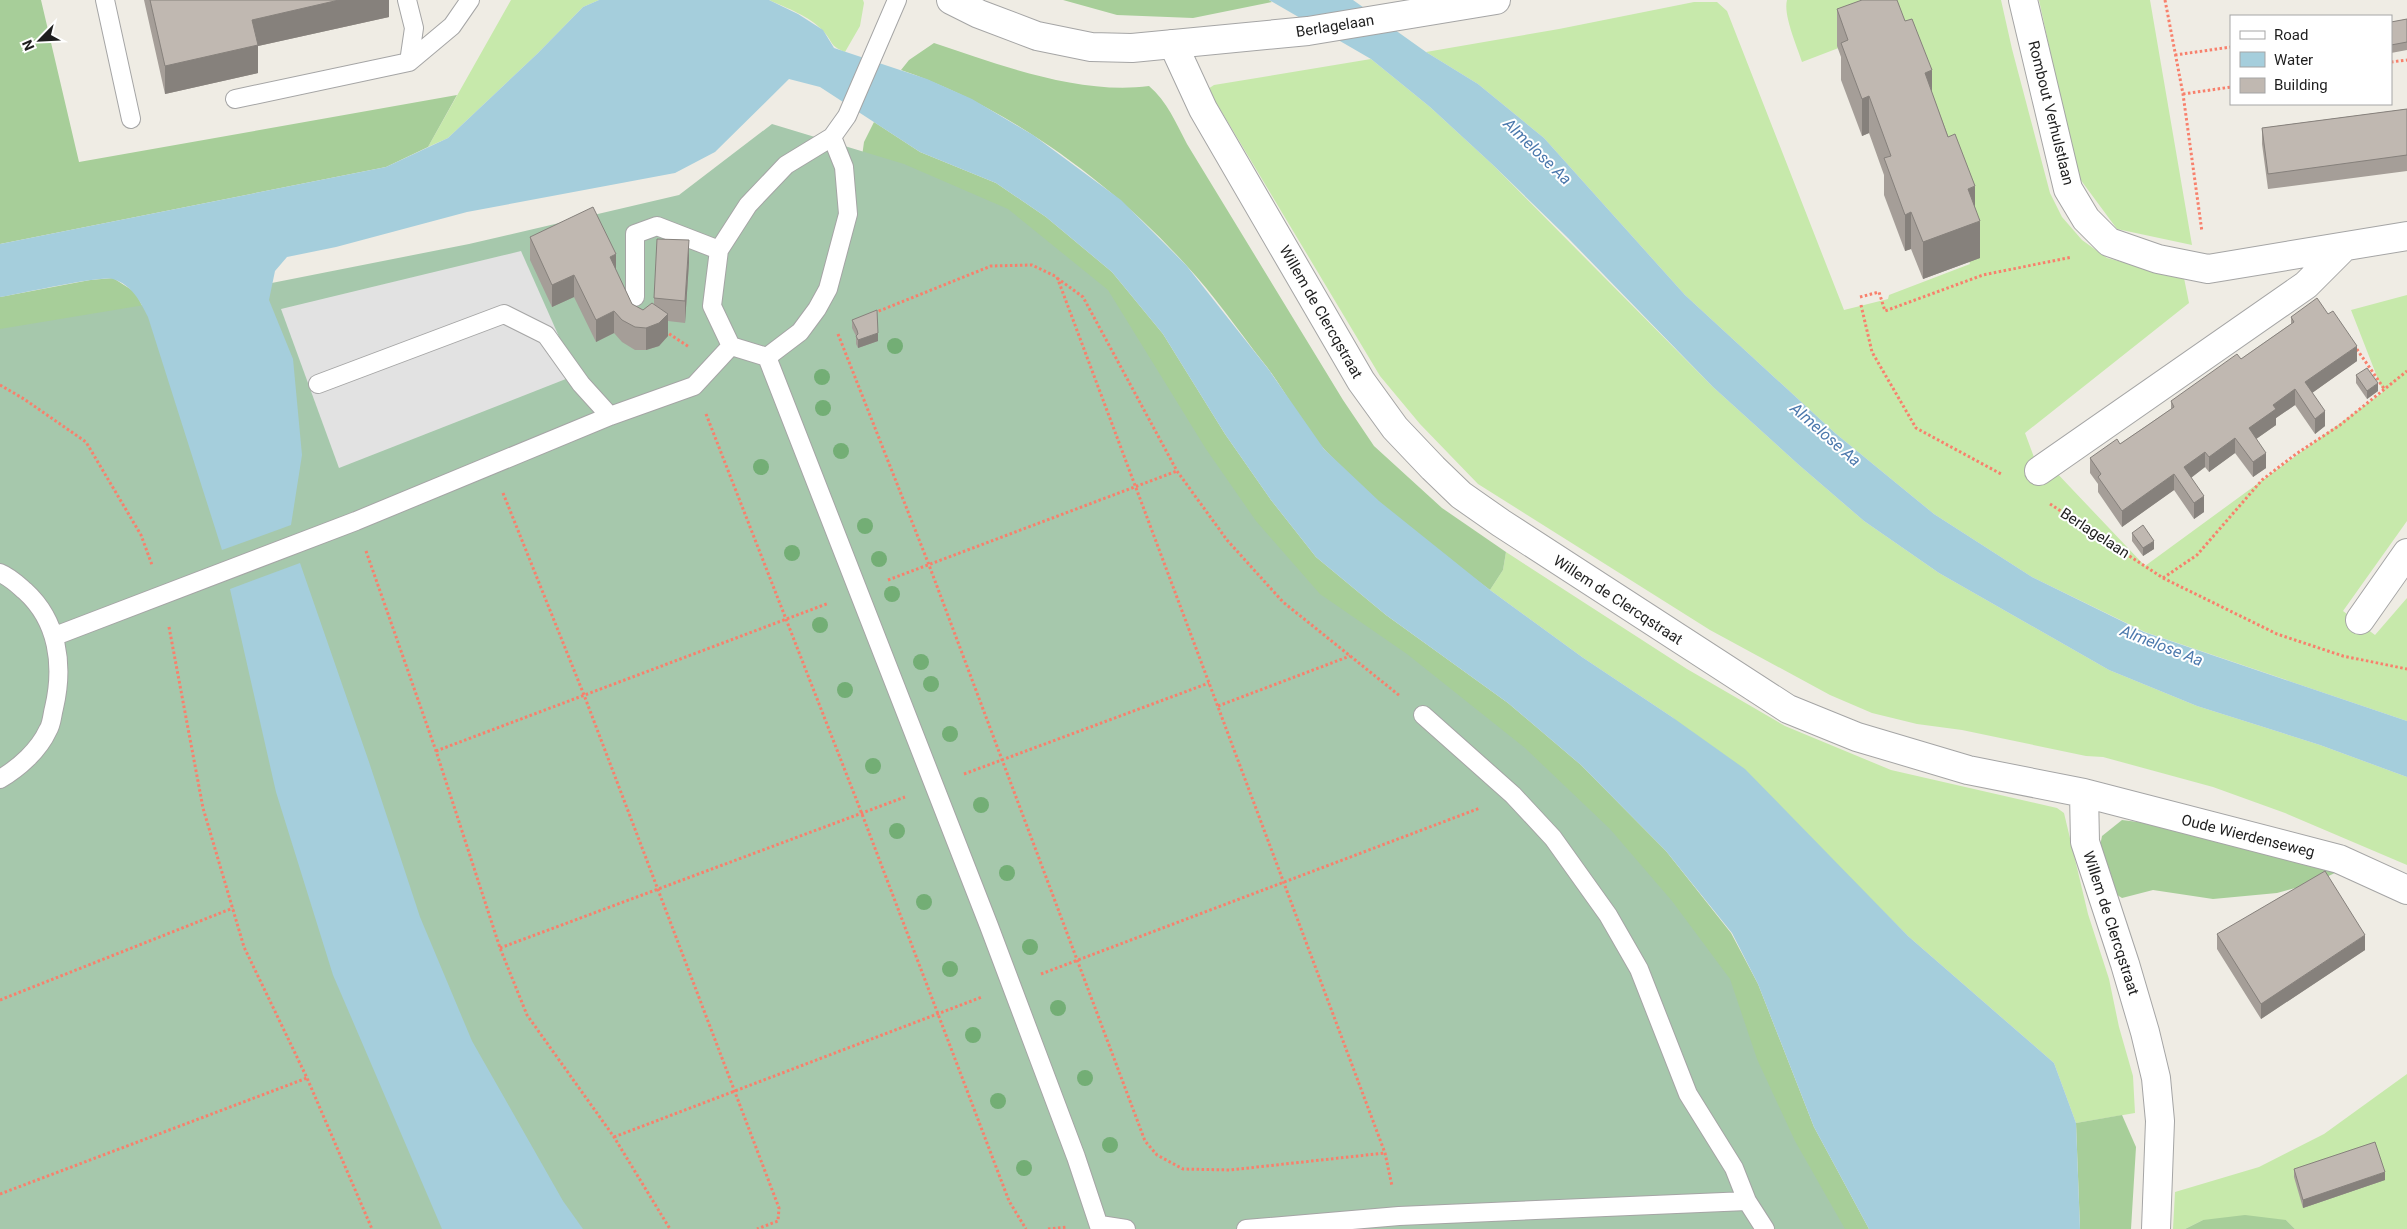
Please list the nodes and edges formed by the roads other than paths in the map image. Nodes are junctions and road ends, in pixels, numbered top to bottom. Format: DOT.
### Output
graph roads {
  1 [pos="105,0"];
  2 [pos="407,0"];
  3 [pos="470,0"];
  4 [pos="898,0"];
  5 [pos="951,0"];
  6 [pos="1496,0"];
  7 [pos="2023,0"];
  8 [pos="1173,44"];
  9 [pos="410,62"];
  10 [pos="235,99"];
  11 [pos="131,119"];
  12 [pos="832,137"];
  13 [pos="2407,236"];
  14 [pos="2344,247"];
  15 [pos="719,250"];
  16 [pos="636,297"];
  17 [pos="731,346"];
  18 [pos="768,356"];
  19 [pos="318,384"];
  20 [pos="610,416"];
  21 [pos="2040,471"];
  22 [pos="2407,553"];
  23 [pos="0,573"];
  24 [pos="2360,620"];
  25 [pos="55,636"];
  26 [pos="1423,715"];
  27 [pos="0,779"];
  28 [pos="2084,793"];
  29 [pos="2407,890"];
  30 [pos="1747,1201"];
  31 [pos="1100,1227"];
  32 [pos="1126,1229"];
  33 [pos="1246,1229"];
  34 [pos="1765,1229"];
  35 [pos="2156,1229"];
  1 -- 11 [label="lane"];
  2 -- 9 [label="lane"];
  3 -- 9 [label="lane"];
  4 -- 12 [label="lane"];
  5 -- 8 [label="street"];
  6 -- 8 [label="street, Berlagelaan"];
  7 -- 14 [label="street, Rombout Verhulstlaan"];
  8 -- 28 [label="street, Willem de Clercqstraat"];
  9 -- 10 [label="lane"];
  12 -- 15 [label="lane"];
  12 -- 18 [label="lane"];
  13 -- 14 [label="street, Rombout Verhulstlaan"];
  14 -- 21 [label="street"];
  15 -- 16 [label="lane"];
  15 -- 17 [label="lane"];
  17 -- 18 [label="lane"];
  17 -- 20 [label="lane"];
  18 -- 31 [label="lane"];
  19 -- 20 [label="lane"];
  20 -- 25 [label="lane"];
  22 -- 24 [label="street"];
  23 -- 25 [label="lane"];
  25 -- 27 [label="lane"];
  26 -- 30 [label="lane"];
  28 -- 29 [label="street, Oude Wierdenseweg"];
  28 -- 35 [label="street, Willem de Clercqstraat"];
  30 -- 33 [label="lane"];
  30 -- 34 [label="lane"];
  31 -- 32 [label="lane"];
}
